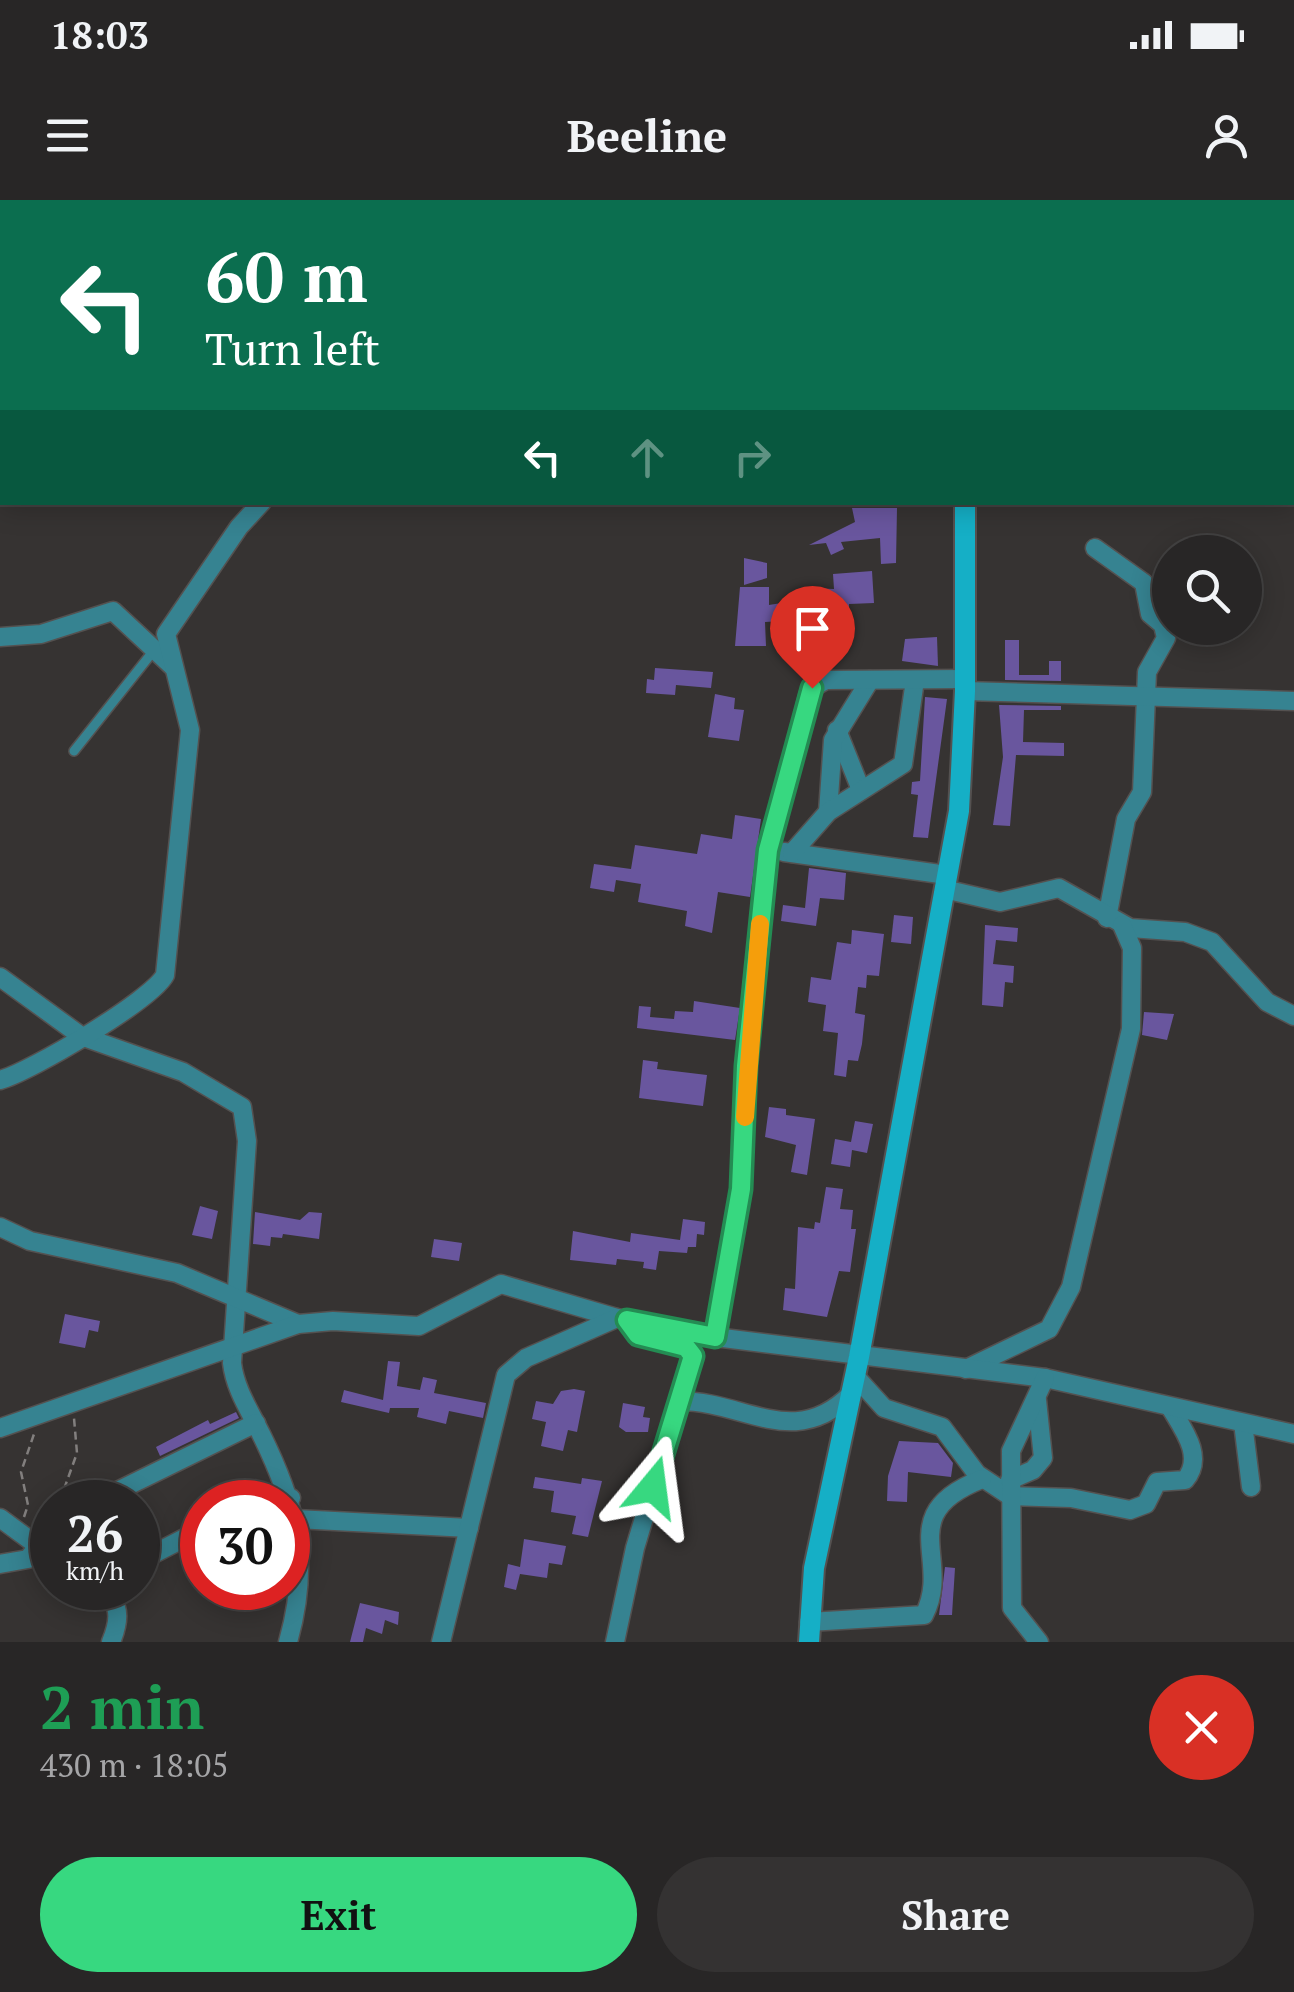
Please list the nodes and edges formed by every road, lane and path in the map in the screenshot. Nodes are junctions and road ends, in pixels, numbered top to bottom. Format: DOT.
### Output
graph roads {
  1 [pos="259,505"];
  2 [pos="965,505"];
  3 [pos="1095,548"];
  4 [pos="0,637"];
  5 [pos="156,649"];
  6 [pos="176,670"];
  7 [pos="870,680"];
  8 [pos="915,680"];
  9 [pos="965,685"];
  10 [pos="1146,694"];
  11 [pos="1294,701"];
  12 [pos="837,730"];
  13 [pos="74,750"];
  14 [pos="861,790"];
  15 [pos="828,812"];
  16 [pos="768,850"];
  17 [pos="792,853"];
  18 [pos="945,882"];
  19 [pos="1115,921"];
  20 [pos="0,976"];
  21 [pos="1294,1016"];
  22 [pos="81,1036"];
  23 [pos="0,1080"];
  24 [pos="0,1227"];
  25 [pos="235,1297"];
  26 [pos="622,1319"];
  27 [pos="298,1324"];
  28 [pos="715,1337"];
  29 [pos="233,1344"];
  30 [pos="966,1369"];
  31 [pos="855,1376"];
  32 [pos="1045,1378"];
  33 [pos="1037,1400"];
  34 [pos="72,1401"];
  35 [pos="679,1402"];
  36 [pos="1170,1407"];
  37 [pos="40,1415"];
  38 [pos="256,1423"];
  39 [pos="1243,1423"];
  40 [pos="0,1428"];
  41 [pos="1294,1434"];
  42 [pos="982,1479"];
  43 [pos="67,1480"];
  44 [pos="140,1480"];
  45 [pos="283,1480"];
  46 [pos="1251,1487"];
  47 [pos="1010,1488"];
  48 [pos="310,1520"];
  49 [pos="7,1524"];
  50 [pos="469,1528"];
  51 [pos="30,1540"];
  52 [pos="30,1556"];
  53 [pos="0,1564"];
  54 [pos="117,1610"];
  55 [pos="296,1610"];
  56 [pos="809,1623"];
  57 [pos="111,1642"];
  58 [pos="288,1642"];
  59 [pos="441,1642"];
  60 [pos="614,1642"];
  61 [pos="797,1642"];
  62 [pos="1039,1642"];
  1 -- 6 [label="street"];
  2 -- 9 [label="street"];
  3 -- 10 [label="street"];
  4 -- 5 [label="street"];
  5 -- 6 [label="street"];
  5 -- 13 [label="lane"];
  6 -- 22 [label="street"];
  7 -- 8 [label="street"];
  7 -- 12 [label="street"];
  7 -- 16 [label="street"];
  8 -- 9 [label="street"];
  8 -- 14 [label="street"];
  9 -- 10 [label="street"];
  9 -- 18 [label="street"];
  10 -- 11 [label="street"];
  10 -- 19 [label="street"];
  12 -- 14 [label="street"];
  12 -- 15 [label="street"];
  14 -- 15 [label="street"];
  15 -- 17 [label="street"];
  16 -- 17 [label="street"];
  16 -- 28 [label="street"];
  17 -- 18 [label="street"];
  18 -- 19 [label="street"];
  18 -- 31 [label="street"];
  19 -- 21 [label="street"];
  19 -- 30 [label="street"];
  20 -- 22 [label="street"];
  22 -- 23 [label="street"];
  22 -- 25 [label="street"];
  24 -- 25 [label="street"];
  25 -- 27 [label="street"];
  25 -- 29 [label="street"];
  26 -- 27 [label="street"];
  26 -- 28 [label="street"];
  26 -- 35 [label="street"];
  26 -- 50 [label="street"];
  27 -- 29 [label="street"];
  28 -- 31 [label="street"];
  29 -- 34 [label="street"];
  29 -- 38 [label="street"];
  30 -- 31 [label="street"];
  30 -- 32 [label="street"];
  31 -- 35 [label="street"];
  31 -- 42 [label="street"];
  31 -- 56 [label="street"];
  32 -- 33 [label="street"];
  32 -- 36 [label="street"];
  33 -- 47 [label="street"];
  33 -- 47 [label="street"];
  34 -- 37 [label="street"];
  34 -- 43 [label="path"];
  35 -- 60 [label="street"];
  36 -- 39 [label="street"];
  36 -- 47 [label="street"];
  37 -- 40 [label="street"];
  37 -- 49 [label="path"];
  38 -- 44 [label="street"];
  38 -- 45 [label="street"];
  39 -- 41 [label="street"];
  39 -- 46 [label="street"];
  42 -- 47 [label="street"];
  42 -- 56 [label="street"];
  47 -- 62 [label="street"];
  48 -- 50 [label="street"];
  49 -- 51 [label="street"];
  50 -- 59 [label="street"];
  52 -- 53 [label="street"];
  54 -- 57 [label="street"];
  55 -- 58 [label="street"];
  56 -- 61 [label="street"];
}
